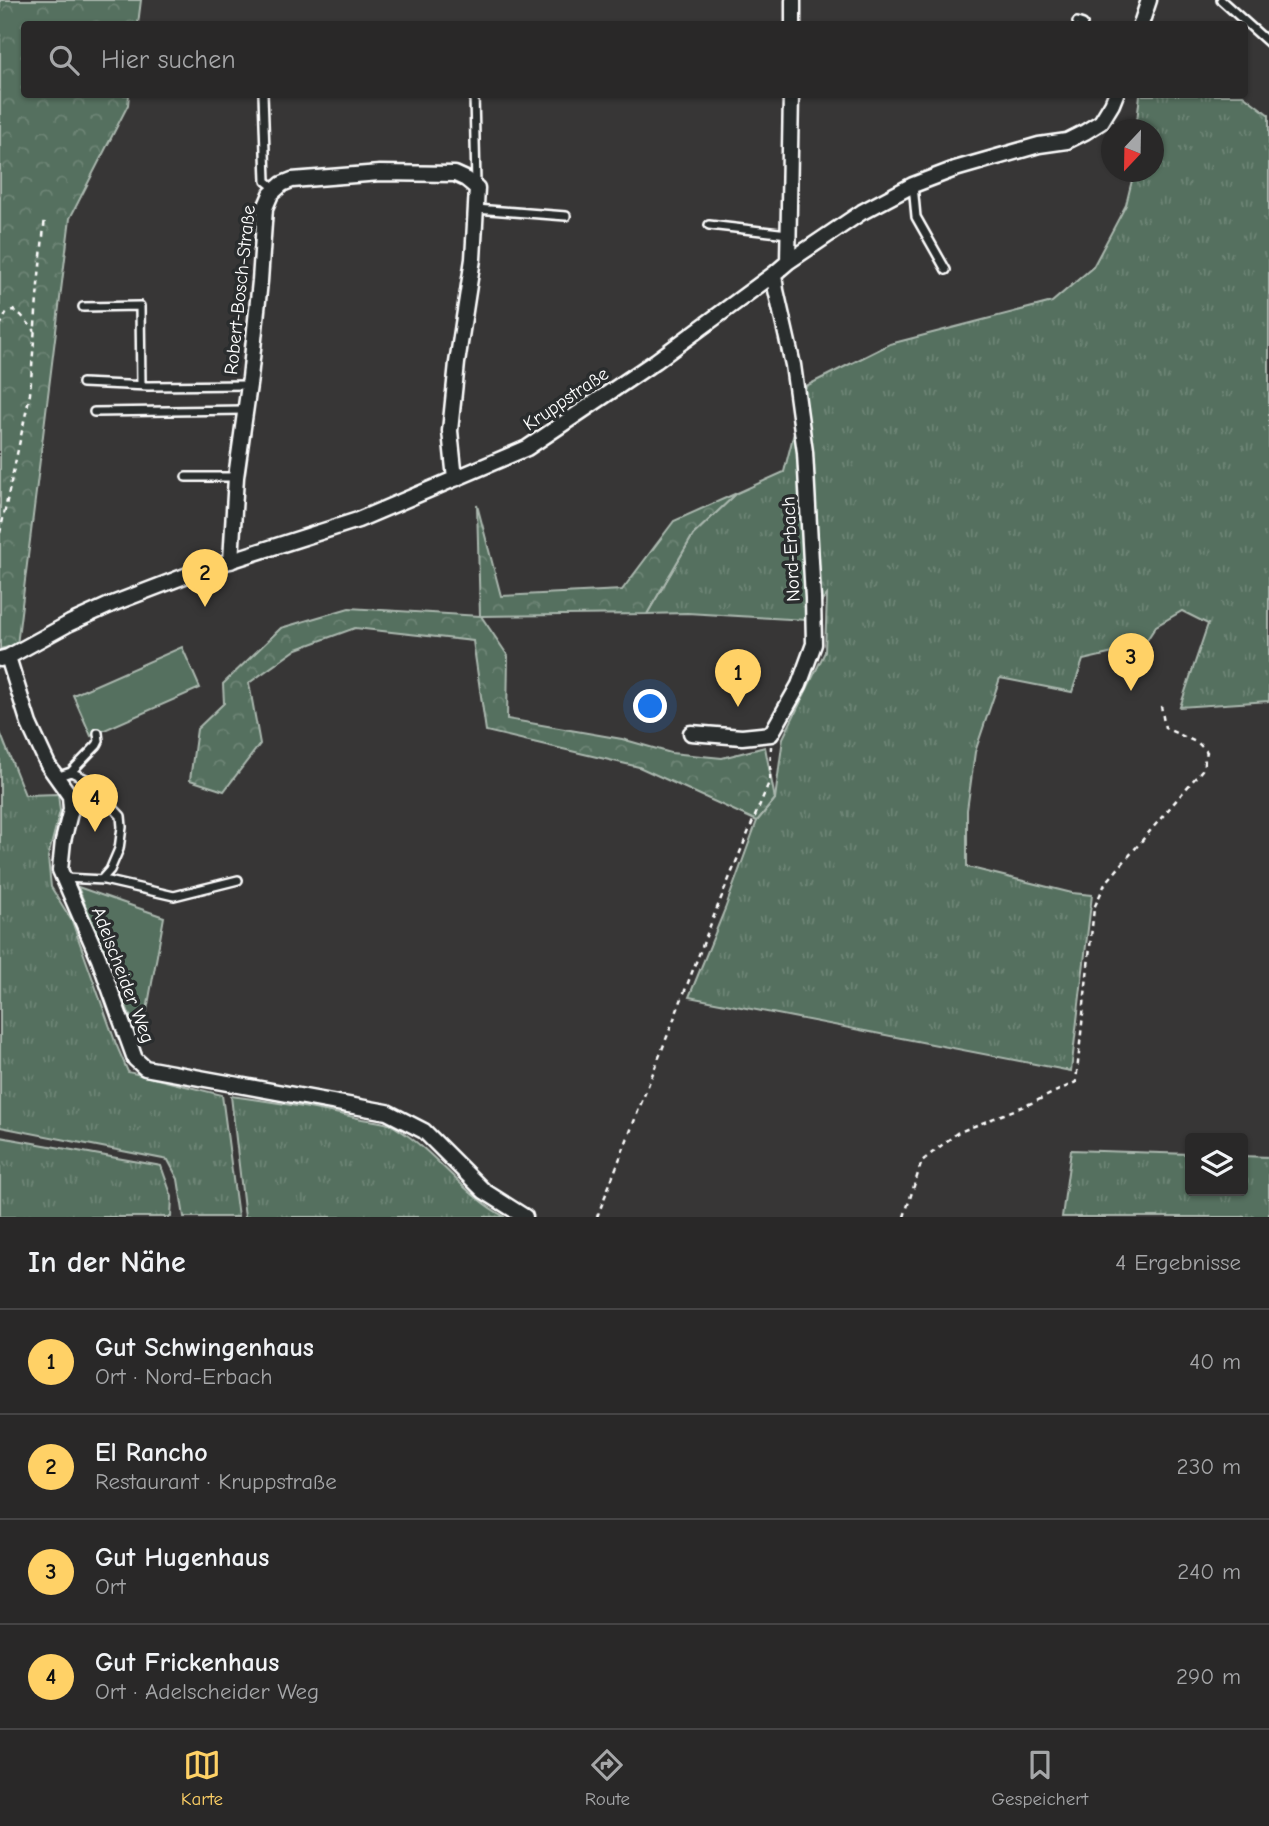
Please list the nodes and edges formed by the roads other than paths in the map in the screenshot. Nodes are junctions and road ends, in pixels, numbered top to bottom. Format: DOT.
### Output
graph roads {
  1 [pos="793,0"];
  2 [pos="1149,0"];
  3 [pos="1221,0"];
  4 [pos="793,21"];
  5 [pos="1141,21"];
  6 [pos="1244,21"];
  7 [pos="1248,24"];
  8 [pos="1269,43"];
  9 [pos="263,98"];
  10 [pos="474,98"];
  11 [pos="791,98"];
  12 [pos="1114,99"];
  13 [pos="913,185"];
  14 [pos="477,188"];
  15 [pos="276,190"];
  16 [pos="475,209"];
  17 [pos="566,216"];
  18 [pos="709,225"];
  19 [pos="788,234"];
  20 [pos="788,262"];
  21 [pos="946,270"];
  22 [pos="774,274"];
  23 [pos="83,307"];
  24 [pos="82,383"];
  25 [pos="141,385"];
  26 [pos="249,385"];
  27 [pos="245,410"];
  28 [pos="94,412"];
  29 [pos="186,477"];
  30 [pos="236,477"];
  31 [pos="455,479"];
  32 [pos="231,561"];
  33 [pos="4,658"];
  34 [pos="98,733"];
  35 [pos="691,733"];
  36 [pos="71,772"];
  37 [pos="56,777"];
  38 [pos="63,878"];
  39 [pos="101,880"];
  40 [pos="238,880"];
  41 [pos="525,1217"];
  1 -- 4 [label="street"];
  2 -- 5 [label="street"];
  3 -- 6 [label="lane"];
  7 -- 8 [label="lane"];
  9 -- 15 [label="lane"];
  10 -- 14 [label="lane"];
  11 -- 19 [label="street"];
  12 -- 13 [label="street, Kruppstraße"];
  13 -- 20 [label="street, Kruppstraße"];
  13 -- 21 [label="lane"];
  14 -- 15 [label="street, Robert-Bosch-Straße"];
  14 -- 16 [label="street"];
  15 -- 26 [label="street, Robert-Bosch-Straße"];
  16 -- 17 [label="lane"];
  16 -- 31 [label="street"];
  18 -- 19 [label="lane"];
  19 -- 20 [label="street"];
  20 -- 22 [label="street, Kruppstraße"];
  22 -- 31 [label="street, Kruppstraße"];
  22 -- 35 [label="street, Nord-Erbach"];
  23 -- 25 [label="lane"];
  24 -- 25 [label="lane"];
  25 -- 26 [label="lane"];
  26 -- 27 [label="street, Robert-Bosch-Straße"];
  27 -- 28 [label="lane"];
  27 -- 30 [label="street, Robert-Bosch-Straße"];
  29 -- 30 [label="lane"];
  30 -- 32 [label="street, Robert-Bosch-Straße"];
  31 -- 32 [label="street, Kruppstraße"];
  32 -- 33 [label="street, Kruppstraße"];
  33 -- 37 [label="street, Adelscheider Weg"];
  34 -- 36 [label="lane"];
  36 -- 37 [label="lane"];
  36 -- 39 [label="lane"];
  37 -- 38 [label="street, Adelscheider Weg"];
  38 -- 39 [label="lane"];
  38 -- 41 [label="street, Adelscheider Weg"];
  39 -- 40 [label="lane"];
}
